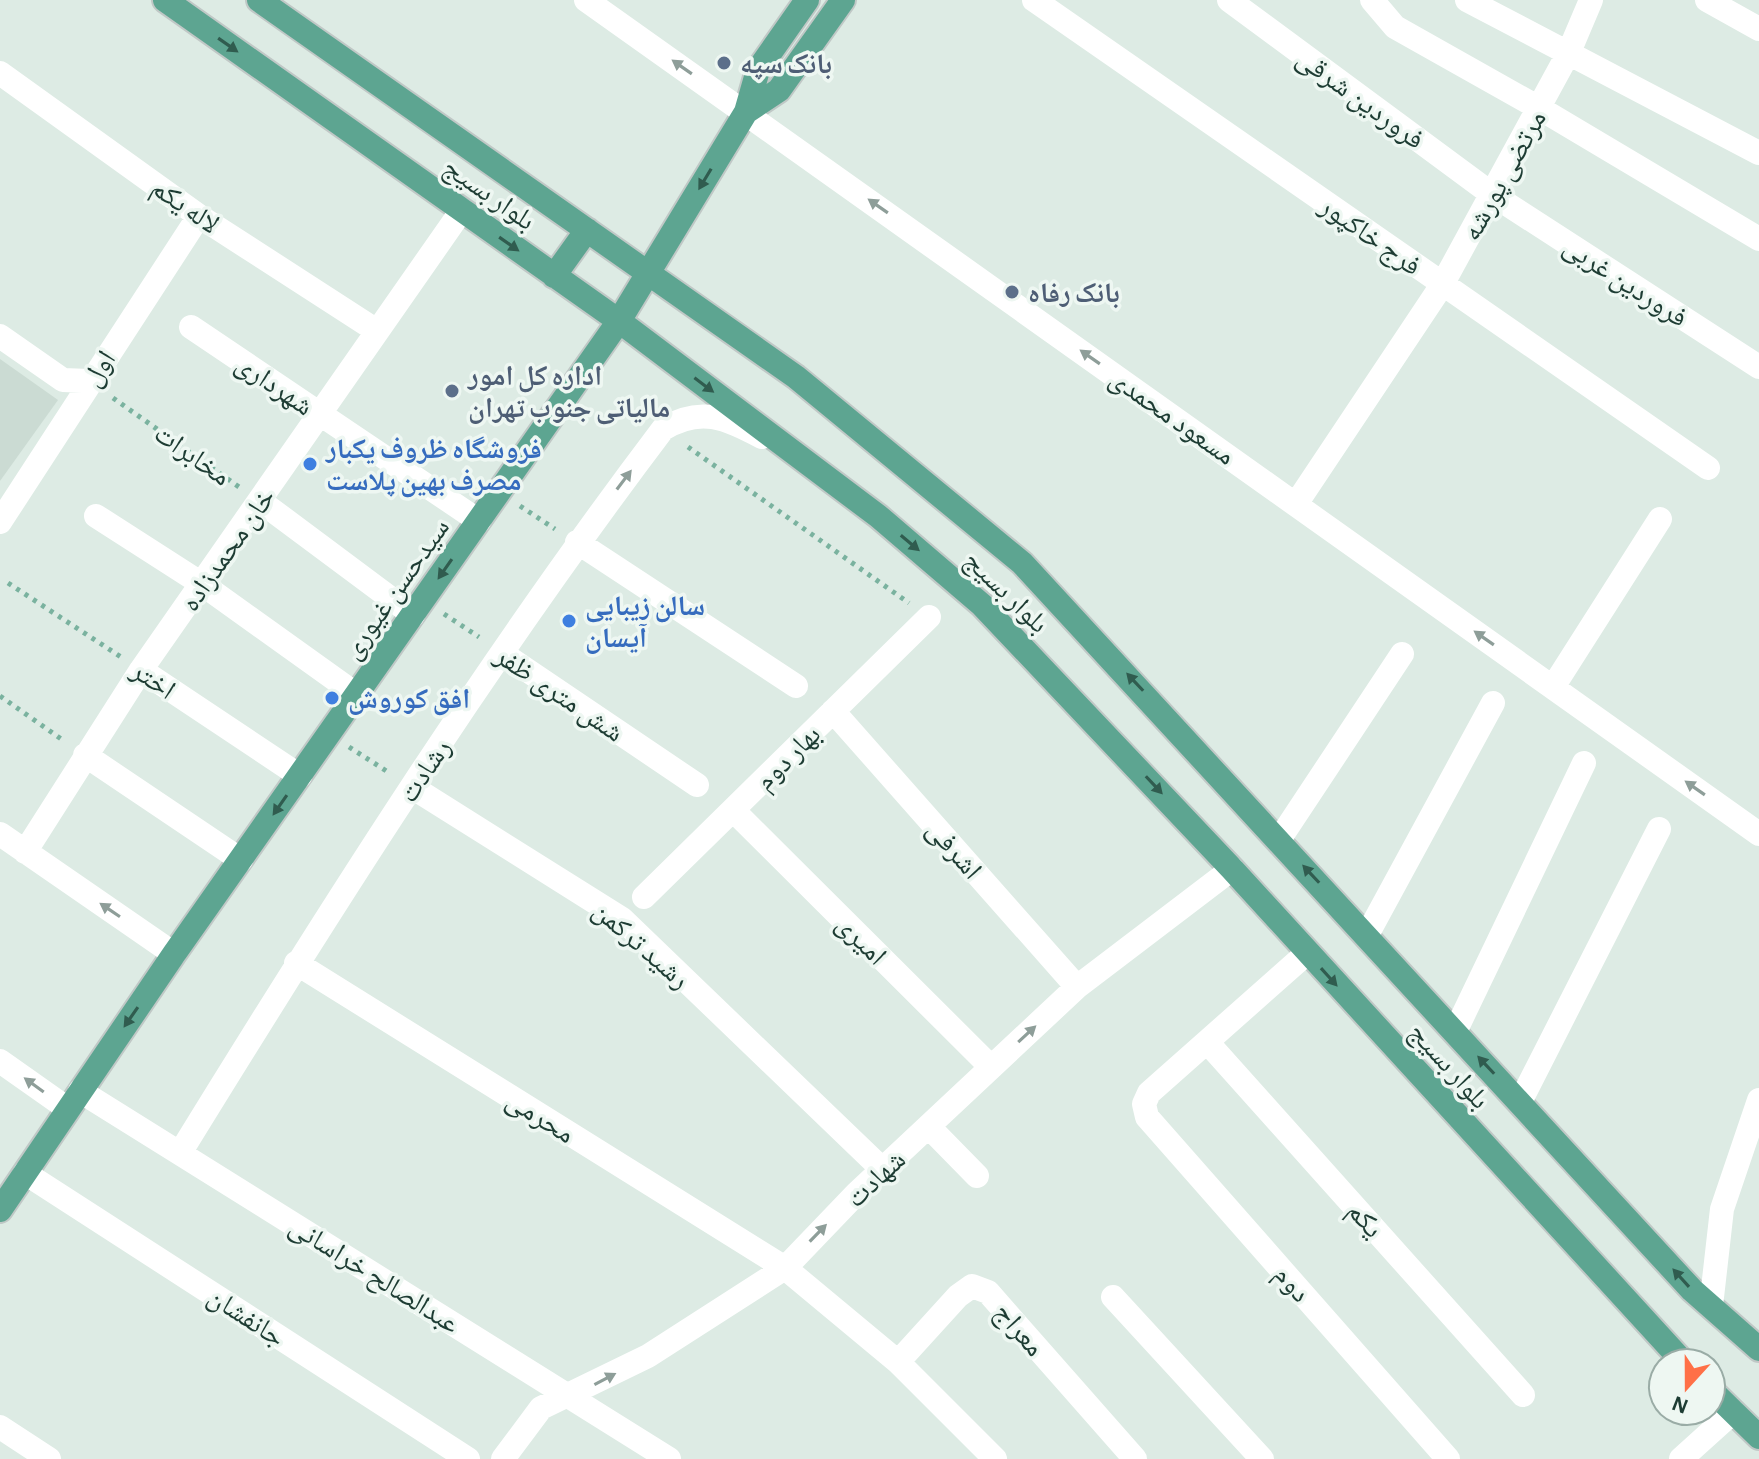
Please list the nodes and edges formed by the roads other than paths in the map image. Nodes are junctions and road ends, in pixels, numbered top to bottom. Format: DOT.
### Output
graph roads {
  1 [pos="165,0"];
  2 [pos="259,0"];
  3 [pos="586,0"];
  4 [pos="807,0"];
  5 [pos="843,0"];
  6 [pos="1229,0"];
  7 [pos="1372,0"];
  8 [pos="1467,0"];
  9 [pos="1591,0"];
  10 [pos="1707,0"];
  11 [pos="1047,4"];
  12 [pos="1759,29"];
  13 [pos="1569,52"];
  14 [pos="0,73"];
  15 [pos="1539,108"];
  16 [pos="746,112"];
  17 [pos="1759,153"];
  18 [pos="1493,195"];
  19 [pos="462,210"];
  20 [pos="199,216"];
  21 [pos="587,230"];
  22 [pos="1759,239"];
  23 [pos="648,273"];
  24 [pos="554,276"];
  25 [pos="1442,285"];
  26 [pos="619,321"];
  27 [pos="191,327"];
  28 [pos="377,331"];
  29 [pos="0,336"];
  30 [pos="1759,367"];
  31 [pos="89,381"];
  32 [pos="321,416"];
  33 [pos="1708,468"];
  34 [pos="826,476"];
  35 [pos="260,501"];
  36 [pos="1296,504"];
  37 [pos="96,516"];
  38 [pos="1660,519"];
  39 [pos="479,521"];
  40 [pos="0,522"];
  41 [pos="577,542"];
  42 [pos="202,584"];
  43 [pos="419,607"];
  44 [pos="929,617"];
  45 [pos="503,654"];
  46 [pos="1402,654"];
  47 [pos="141,670"];
  48 [pos="796,686"];
  49 [pos="1553,687"];
  50 [pos="357,695"];
  51 [pos="1493,703"];
  52 [pos="833,711"];
  53 [pos="85,755"];
  54 [pos="1584,763"];
  55 [pos="300,776"];
  56 [pos="697,785"];
  57 [pos="412,787"];
  58 [pos="733,810"];
  59 [pos="1659,829"];
  60 [pos="0,834"];
  61 [pos="1759,834"];
  62 [pos="1279,840"];
  63 [pos="25,852"];
  64 [pos="241,860"];
  65 [pos="1232,869"];
  66 [pos="644,897"];
  67 [pos="1367,935"];
  68 [pos="1307,953"];
  69 [pos="174,954"];
  70 [pos="296,963"];
  71 [pos="1077,987"];
  72 [pos="1455,1032"];
  73 [pos="1208,1043"];
  74 [pos="0,1061"];
  75 [pos="991,1067"];
  76 [pos="74,1100"];
  77 [pos="1759,1100"];
  78 [pos="1520,1102"];
  79 [pos="929,1127"];
  80 [pos="180,1153"];
  81 [pos="882,1169"];
  82 [pos="25,1173"];
  83 [pos="977,1176"];
  84 [pos="0,1210"];
  85 [pos="785,1268"];
  86 [pos="1113,1297"];
  87 [pos="1711,1306"];
  88 [pos="1669,1347"];
  89 [pos="1759,1349"];
  90 [pos="898,1362"];
  91 [pos="567,1394"];
  92 [pos="1523,1395"];
  93 [pos="1727,1406"];
  94 [pos="1733,1412"];
  95 [pos="0,1427"];
  96 [pos="1759,1437"];
  97 [pos="49,1459"];
  98 [pos="468,1459"];
  99 [pos="503,1459"];
  100 [pos="669,1459"];
  101 [pos="995,1459"];
  102 [pos="1135,1459"];
  103 [pos="1262,1459"];
  104 [pos="1448,1459"];
  105 [pos="1681,1459"];
  1 -- 19 [label="main road, بلوار بسیج, one-way"];
  2 -- 21 [label="main road, بلوار بسیج"];
  16 -- 3 [label="street, مسعود محمدی, one-way"];
  4 -- 16 [label="main road, سیدحسن غیوری"];
  5 -- 16 [label="main road, سیدحسن غیوری"];
  6 -- 18 [label="street, فروردین شرقی"];
  7 -- 15 [label="street"];
  8 -- 13 [label="street"];
  9 -- 13 [label="street, مرتضی پورشه"];
  10 -- 12 [label="street"];
  11 -- 25 [label="street, فرج خاکپور"];
  13 -- 15 [label="street, مرتضی پورشه"];
  13 -- 17 [label="street"];
  14 -- 20 [label="street, لاله یکم"];
  15 -- 18 [label="street, مرتضی پورشه"];
  15 -- 22 [label="street"];
  16 -- 23 [label="main road, سیدحسن غیوری, one-way"];
  36 -- 16 [label="street, مسعود محمدی, one-way"];
  18 -- 25 [label="street, مرتضی پورشه"];
  18 -- 30 [label="street, فروردین غربی"];
  19 -- 24 [label="main road, بلوار بسیج, one-way"];
  19 -- 28 [label="street, خان محمدزاده"];
  20 -- 28 [label="street, لاله یکم"];
  20 -- 31 [label="street, اول"];
  21 -- 23 [label="main road, بلوار بسیج"];
  21 -- 24 [label="main road"];
  23 -- 26 [label="main road, سیدحسن غیوری"];
  62 -- 23 [label="main road, بلوار بسیج, one-way"];
  24 -- 26 [label="main road, بلوار بسیج"];
  25 -- 33 [label="street, فرج خاکپور"];
  25 -- 36 [label="street, مرتضی پورشه"];
  26 -- 34 [label="main road, بلوار بسیج, one-way"];
  26 -- 39 [label="main road, سیدحسن غیوری"];
  27 -- 32 [label="street, شهرداری"];
  28 -- 32 [label="street, خان محمدزاده"];
  29 -- 31 [label="street"];
  31 -- 40 [label="street, اول"];
  32 -- 35 [label="street, خان محمدزاده"];
  32 -- 39 [label="street, شهرداری"];
  41 -- 34 [label="street, رشادت, one-way"];
  34 -- 65 [label="main road, بلوار بسیج, one-way"];
  35 -- 42 [label="street, خان محمدزاده"];
  35 -- 43 [label="street, مخابرات"];
  49 -- 36 [label="street, مسعود محمدی, one-way"];
  37 -- 42 [label="street"];
  38 -- 49 [label="street"];
  39 -- 43 [label="main road, سیدحسن غیوری, one-way"];
  41 -- 45 [label="street, رشادت"];
  41 -- 48 [label="street"];
  42 -- 47 [label="street, خان محمدزاده"];
  42 -- 50 [label="street"];
  43 -- 50 [label="main road, سیدحسن غیوری"];
  44 -- 52 [label="street, بهار دوم"];
  45 -- 56 [label="street, شش متری ظفر"];
  45 -- 57 [label="street, رشادت"];
  46 -- 62 [label="street"];
  47 -- 53 [label="street, خان محمدزاده"];
  47 -- 55 [label="street, اختر"];
  61 -- 49 [label="street, مسعود محمدی, one-way"];
  50 -- 55 [label="main road, سیدحسن غیوری"];
  51 -- 67 [label="street"];
  52 -- 58 [label="street, بهار دوم"];
  52 -- 71 [label="street, اشرفی"];
  53 -- 63 [label="street, خان محمدزاده"];
  53 -- 64 [label="street"];
  54 -- 72 [label="street"];
  55 -- 64 [label="main road, سیدحسن غیوری, one-way"];
  57 -- 70 [label="street, رشادت"];
  57 -- 81 [label="street, رشید ترکمن"];
  58 -- 66 [label="street, بهار دوم"];
  58 -- 75 [label="street, امیری"];
  59 -- 78 [label="street"];
  60 -- 63 [label="street"];
  67 -- 62 [label="main road, بلوار بسیج, one-way"];
  69 -- 63 [label="street, one-way"];
  64 -- 69 [label="main road, سیدحسن غیوری"];
  65 -- 68 [label="main road, بلوار بسیج"];
  65 -- 71 [label="street, شهادت"];
  67 -- 72 [label="main road, بلوار بسیج"];
  68 -- 73 [label="street"];
  68 -- 88 [label="main road, بلوار بسیج, one-way"];
  69 -- 76 [label="main road, سیدحسن غیوری, one-way"];
  70 -- 80 [label="street, رشادت"];
  70 -- 85 [label="street, محرمی"];
  75 -- 71 [label="street, شهادت, one-way"];
  78 -- 72 [label="main road, بلوار بسیج, one-way"];
  73 -- 92 [label="street, یکم"];
  73 -- 104 [label="street, دوم"];
  76 -- 74 [label="street, عبدالصالح خراسانی, one-way"];
  75 -- 79 [label="street, شهادت"];
  76 -- 80 [label="street, عبدالصالح خراسانی"];
  76 -- 82 [label="main road, سیدحسن غیوری"];
  77 -- 87 [label="street"];
  87 -- 78 [label="main road, بلوار بسیج, one-way"];
  79 -- 81 [label="street, شهادت"];
  79 -- 83 [label="street"];
  80 -- 91 [label="street, عبدالصالح خراسانی"];
  85 -- 81 [label="street, شهادت, one-way"];
  82 -- 84 [label="main road, سیدحسن غیوری"];
  82 -- 98 [label="street, جانفشان"];
  85 -- 90 [label="street, محرمی"];
  91 -- 85 [label="street, شهادت, one-way"];
  86 -- 103 [label="street"];
  87 -- 89 [label="main road, بلوار بسیج"];
  90 -- 101 [label="street, محرمی"];
  90 -- 102 [label="street, معراج"];
  91 -- 99 [label="street, شهادت"];
  91 -- 100 [label="street, عبدالصالح خراسانی"];
  93 -- 94 [label="main road"];
  94 -- 96 [label="main road"];
  94 -- 105 [label="street"];
  95 -- 97 [label="street"];
}
